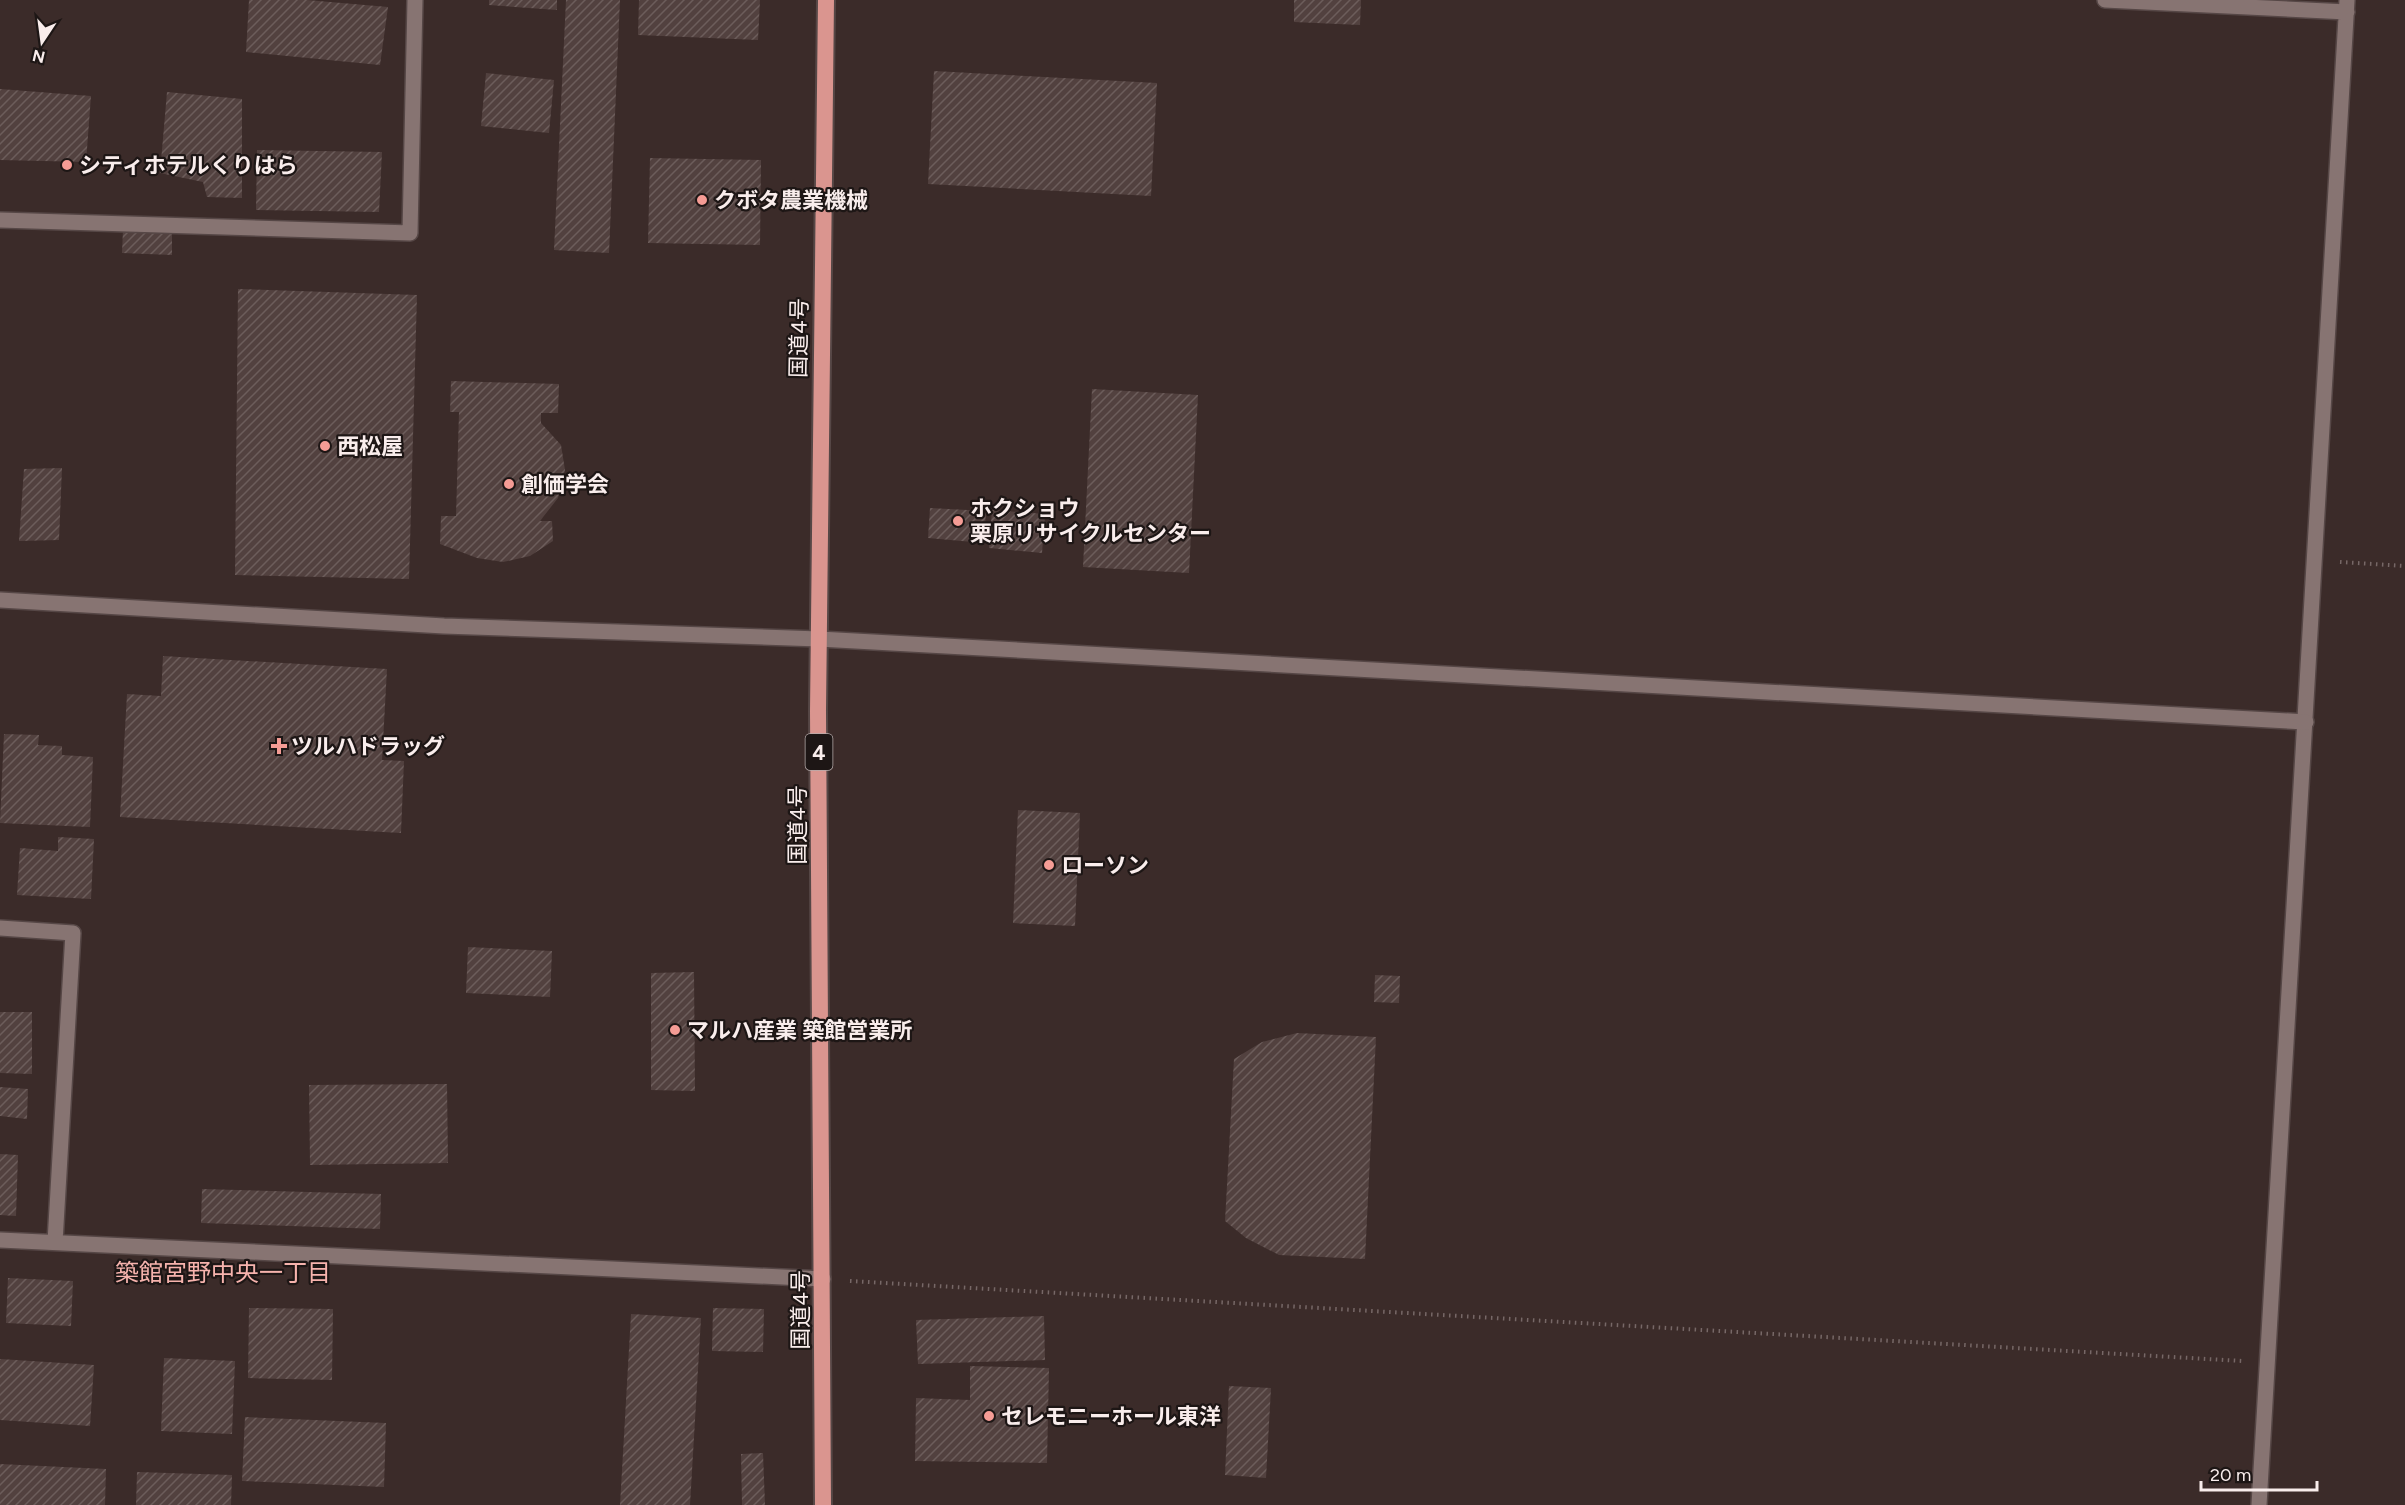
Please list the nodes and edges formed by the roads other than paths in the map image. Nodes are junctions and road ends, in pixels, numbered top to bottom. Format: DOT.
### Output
graph roads {
  1 [pos="416,0"];
  2 [pos="826,0"];
  3 [pos="2105,0"];
  4 [pos="2347,6"];
  5 [pos="0,220"];
  6 [pos="0,600"];
  7 [pos="819,639"];
  8 [pos="2306,722"];
  9 [pos="0,928"];
  10 [pos="0,1240"];
  11 [pos="55,1242"];
  12 [pos="823,1279"];
  13 [pos="823,1505"];
  14 [pos="2259,1505"];
  1 -- 5 [label="street"];
  2 -- 7 [label="highway, 国道4号 / 4"];
  3 -- 4 [label="street"];
  4 -- 8 [label="street"];
  6 -- 7 [label="street"];
  7 -- 8 [label="street"];
  7 -- 12 [label="highway, 国道4号 / 4"];
  8 -- 14 [label="street"];
  9 -- 11 [label="street"];
  10 -- 11 [label="street"];
  11 -- 12 [label="street"];
  12 -- 13 [label="highway, 国道4号 / 4"];
}
